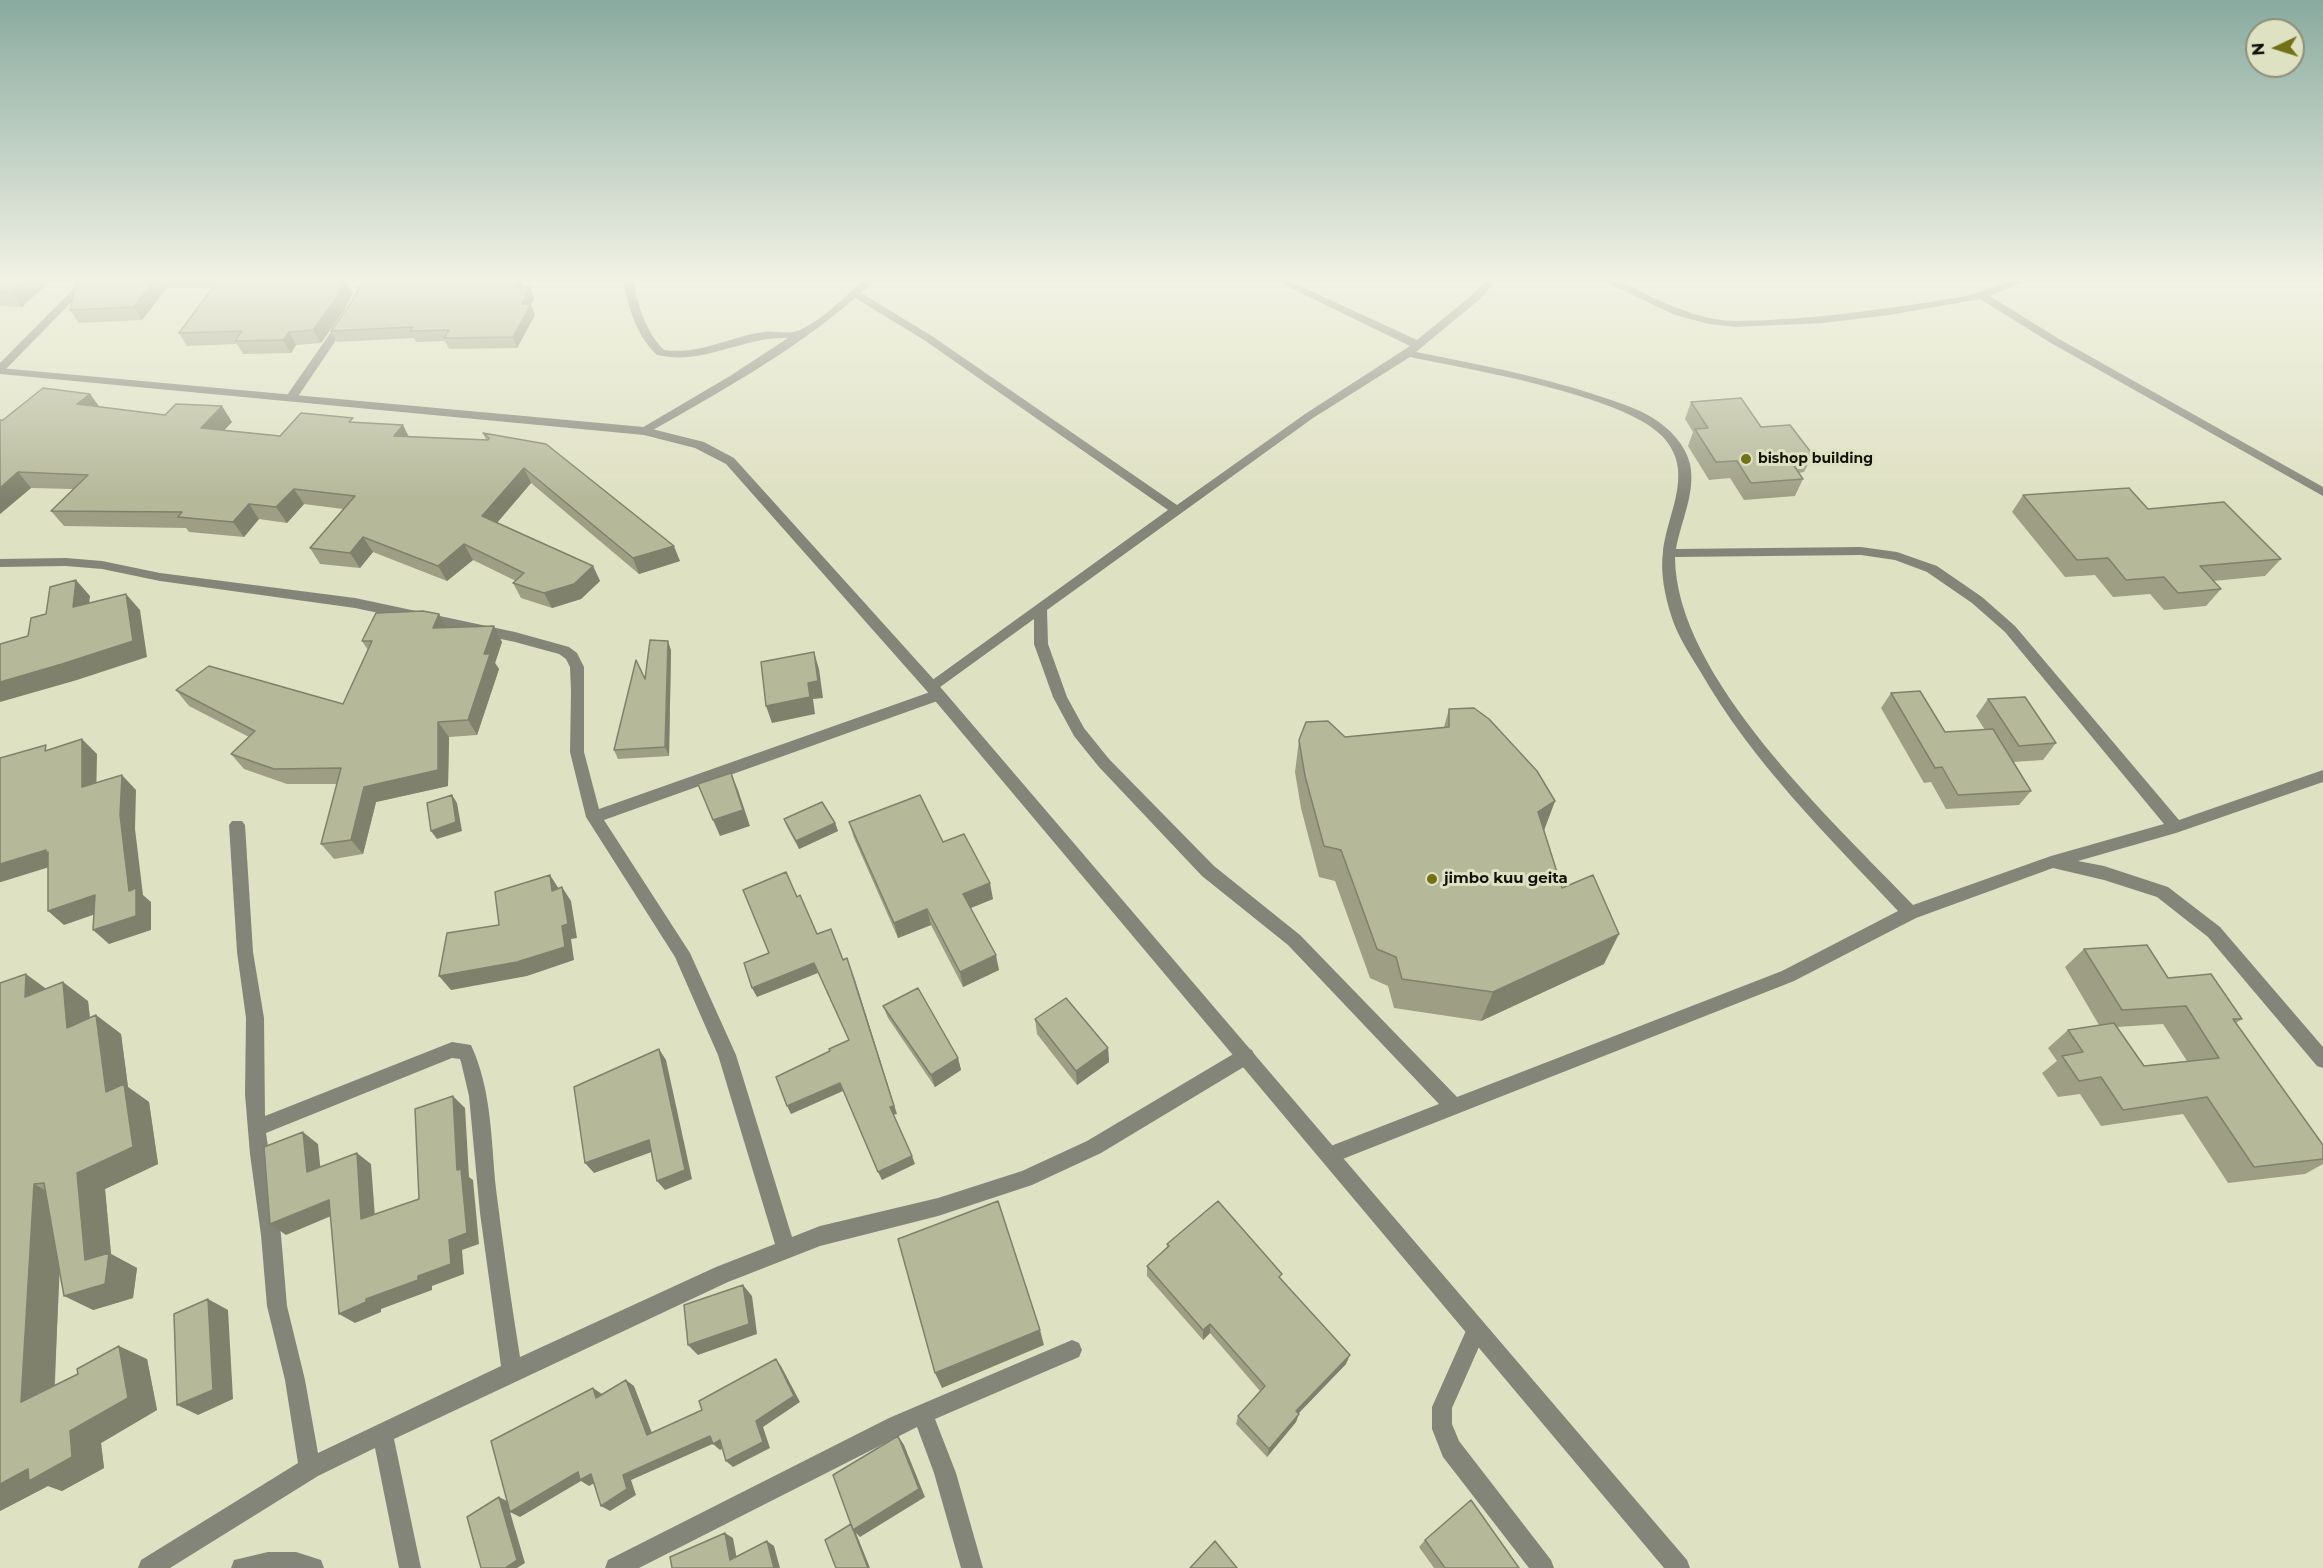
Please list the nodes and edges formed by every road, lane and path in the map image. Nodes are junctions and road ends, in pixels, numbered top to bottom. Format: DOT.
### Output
graph roads {
  1 [pos="17,352"];
  2 [pos="323,352"];
  3 [pos="660,352"];
  4 [pos="701,352"];
  5 [pos="773,352"];
  6 [pos="948,352"];
  7 [pos="1408,352"];
  8 [pos="1425,352"];
  9 [pos="2075,352"];
  10 [pos="0,370"];
  11 [pos="291,398"];
  12 [pos="644,431"];
  13 [pos="2323,492"];
  14 [pos="1176,510"];
  15 [pos="1669,553"];
  16 [pos="0,563"];
  17 [pos="1040,610"];
  18 [pos="934,690"];
  19 [pos="2323,776"];
  20 [pos="594,817"];
  21 [pos="237,825"];
  22 [pos="2176,827"];
  23 [pos="2051,862"];
  24 [pos="1910,914"];
  25 [pos="1246,1056"];
  26 [pos="2323,1060"];
  27 [pos="1453,1106"];
  28 [pos="257,1128"];
  29 [pos="1330,1155"];
  30 [pos="786,1249"];
  31 [pos="1476,1331"];
  32 [pos="1072,1350"];
  33 [pos="512,1371"];
  34 [pos="923,1415"];
  35 [pos="382,1433"];
  36 [pos="310,1468"];
  37 [pos="149,1568"];
  38 [pos="242,1568"];
  39 [pos="313,1568"];
  40 [pos="410,1568"];
  41 [pos="616,1568"];
  42 [pos="972,1568"];
  43 [pos="1543,1568"];
  44 [pos="1679,1568"];
  1 -- 10 [label="street"];
  2 -- 11 [label="street"];
  3 -- 4 [label="street"];
  5 -- 12 [label="street"];
  6 -- 14 [label="street"];
  7 -- 14 [label="street"];
  8 -- 15 [label="street"];
  9 -- 13 [label="street"];
  10 -- 11 [label="street"];
  11 -- 12 [label="street"];
  12 -- 18 [label="street"];
  14 -- 17 [label="street"];
  15 -- 22 [label="street"];
  15 -- 24 [label="street"];
  16 -- 20 [label="street"];
  17 -- 18 [label="street"];
  17 -- 27 [label="street"];
  18 -- 20 [label="street"];
  18 -- 25 [label="street"];
  19 -- 22 [label="street"];
  20 -- 30 [label="street"];
  21 -- 28 [label="street"];
  22 -- 23 [label="street"];
  23 -- 24 [label="street"];
  23 -- 26 [label="street"];
  24 -- 27 [label="street"];
  25 -- 29 [label="street"];
  25 -- 30 [label="street"];
  27 -- 29 [label="street"];
  28 -- 33 [label="street"];
  28 -- 36 [label="street"];
  29 -- 31 [label="street"];
  30 -- 33 [label="street"];
  31 -- 43 [label="street"];
  31 -- 44 [label="street"];
  32 -- 34 [label="street"];
  33 -- 35 [label="street"];
  34 -- 41 [label="street"];
  34 -- 42 [label="street"];
  35 -- 36 [label="street"];
  35 -- 40 [label="street"];
  36 -- 37 [label="street"];
  38 -- 39 [label="street"];
}
